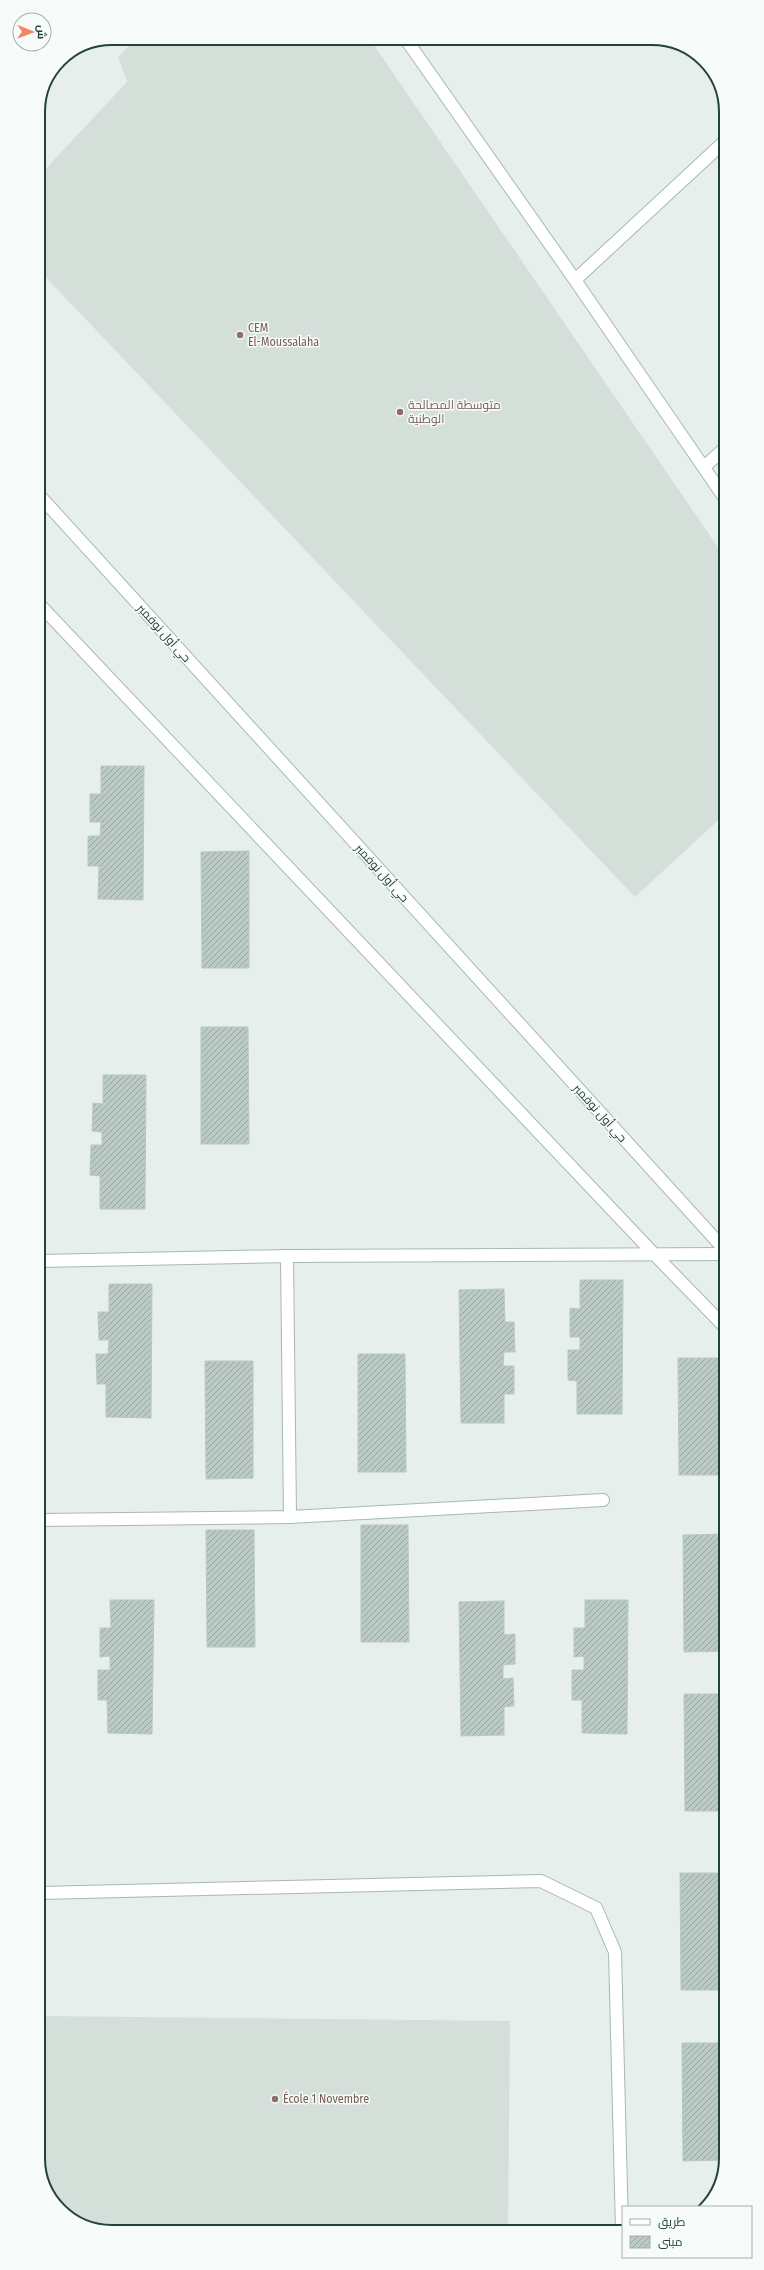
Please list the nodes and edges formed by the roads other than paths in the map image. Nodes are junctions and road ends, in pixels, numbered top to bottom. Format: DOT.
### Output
graph roads {
  1 [pos="410,45"];
  2 [pos="719,147"];
  3 [pos="575,280"];
  4 [pos="719,454"];
  5 [pos="704,468"];
  6 [pos="719,490"];
  7 [pos="45,502"];
  8 [pos="45,610"];
  9 [pos="719,1243"];
  10 [pos="654,1254"];
  11 [pos="719,1254"];
  12 [pos="287,1256"];
  13 [pos="45,1261"];
  14 [pos="719,1321"];
  15 [pos="603,1500"];
  16 [pos="290,1517"];
  17 [pos="45,1520"];
  18 [pos="45,1893"];
  19 [pos="622,2225"];
  1 -- 3 [label="street"];
  2 -- 3 [label="street"];
  3 -- 5 [label="street"];
  4 -- 5 [label="street"];
  5 -- 6 [label="street"];
  7 -- 9 [label="street, حي أول نوفمبر"];
  8 -- 10 [label="street"];
  10 -- 11 [label="street"];
  10 -- 12 [label="street"];
  10 -- 14 [label="street"];
  12 -- 13 [label="street"];
  12 -- 16 [label="street"];
  15 -- 16 [label="street"];
  16 -- 17 [label="street"];
  18 -- 19 [label="street"];
}
